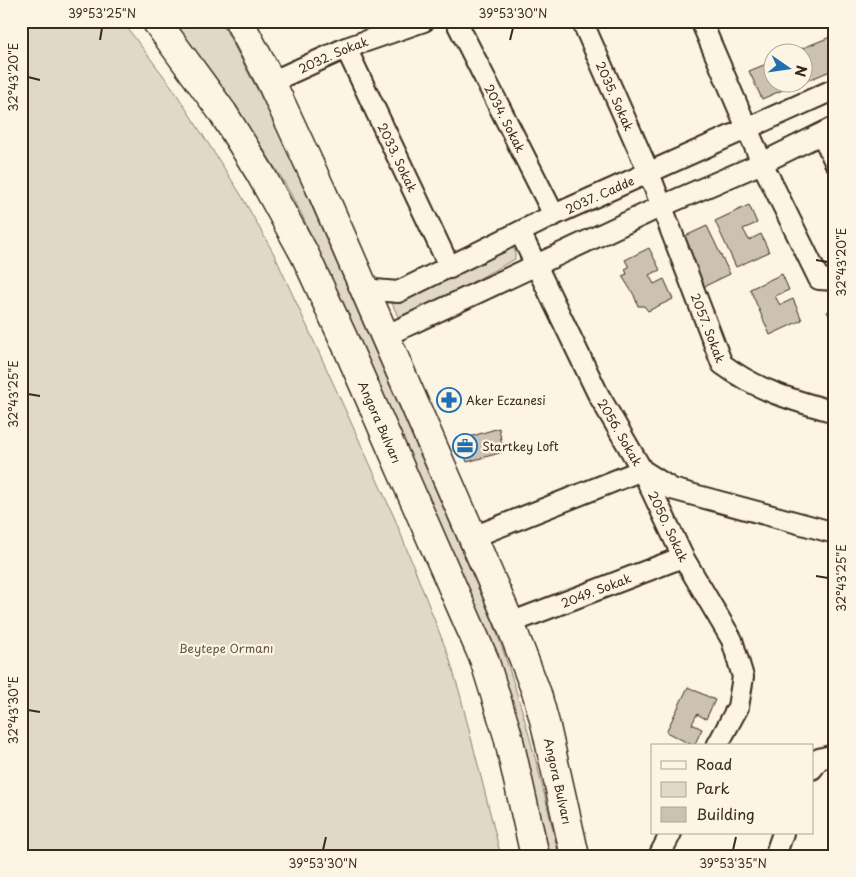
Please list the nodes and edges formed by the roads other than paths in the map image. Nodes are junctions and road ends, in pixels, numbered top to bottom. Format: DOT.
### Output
graph roads {
  1 [pos="156,21"];
  2 [pos="239,21"];
  3 [pos="424,21"];
  4 [pos="456,21"];
  5 [pos="582,21"];
  6 [pos="701,21"];
  7 [pos="346,48"];
  8 [pos="271,82"];
  9 [pos="835,88"];
  10 [pos="746,127"];
  11 [pos="828,131"];
  12 [pos="835,162"];
  13 [pos="762,163"];
  14 [pos="650,173"];
  15 [pos="662,206"];
  16 [pos="554,215"];
  17 [pos="520,232"];
  18 [pos="536,264"];
  19 [pos="450,268"];
  20 [pos="835,280"];
  21 [pos="363,289"];
  22 [pos="385,336"];
  23 [pos="835,412"];
  24 [pos="642,470"];
  25 [pos="835,533"];
  26 [pos="473,537"];
  27 [pos="683,557"];
  28 [pos="510,624"];
  29 [pos="718,744"];
  30 [pos="835,755"];
  31 [pos="814,766"];
  32 [pos="670,834"];
  33 [pos="783,834"];
  34 [pos="535,856"];
  35 [pos="575,856"];
  36 [pos="659,856"];
  37 [pos="775,856"];
  1 -- 34 [label="main road, Angora Bulvarı"];
  2 -- 8 [label="main road, Angora Bulvarı"];
  3 -- 7 [label="street, 2032. Sokak"];
  4 -- 16 [label="street, 2034. Sokak"];
  5 -- 14 [label="street, 2035. Sokak"];
  6 -- 10 [label="street"];
  7 -- 8 [label="street, 2032. Sokak"];
  7 -- 19 [label="street, 2033. Sokak"];
  8 -- 21 [label="main road, Angora Bulvarı"];
  9 -- 10 [label="street, 2037. Cadde"];
  10 -- 13 [label="street"];
  10 -- 14 [label="street, 2037. Cadde"];
  11 -- 12 [label="street"];
  11 -- 13 [label="street"];
  13 -- 15 [label="street"];
  13 -- 20 [label="street"];
  14 -- 15 [label="street, 2035. Sokak"];
  14 -- 16 [label="street, 2037. Cadde"];
  15 -- 18 [label="street"];
  15 -- 23 [label="street, 2057. Sokak"];
  16 -- 17 [label="street, 2037. Cadde"];
  17 -- 18 [label="street, 2056. Sokak"];
  17 -- 19 [label="street, 2037. Cadde"];
  18 -- 22 [label="street"];
  18 -- 24 [label="street, 2056. Sokak"];
  19 -- 21 [label="street, 2037. Cadde"];
  21 -- 22 [label="main road, Angora Bulvarı"];
  22 -- 26 [label="main road, Angora Bulvarı"];
  24 -- 25 [label="street, 2056. Sokak"];
  24 -- 26 [label="street"];
  24 -- 27 [label="street, 2050. Sokak"];
  26 -- 28 [label="main road, Angora Bulvarı"];
  27 -- 28 [label="street, 2049. Sokak"];
  27 -- 29 [label="street, 2050. Sokak"];
  28 -- 35 [label="main road, Angora Bulvarı"];
  30 -- 31 [label="street"];
  32 -- 36 [label="street"];
  33 -- 37 [label="street"];
}
